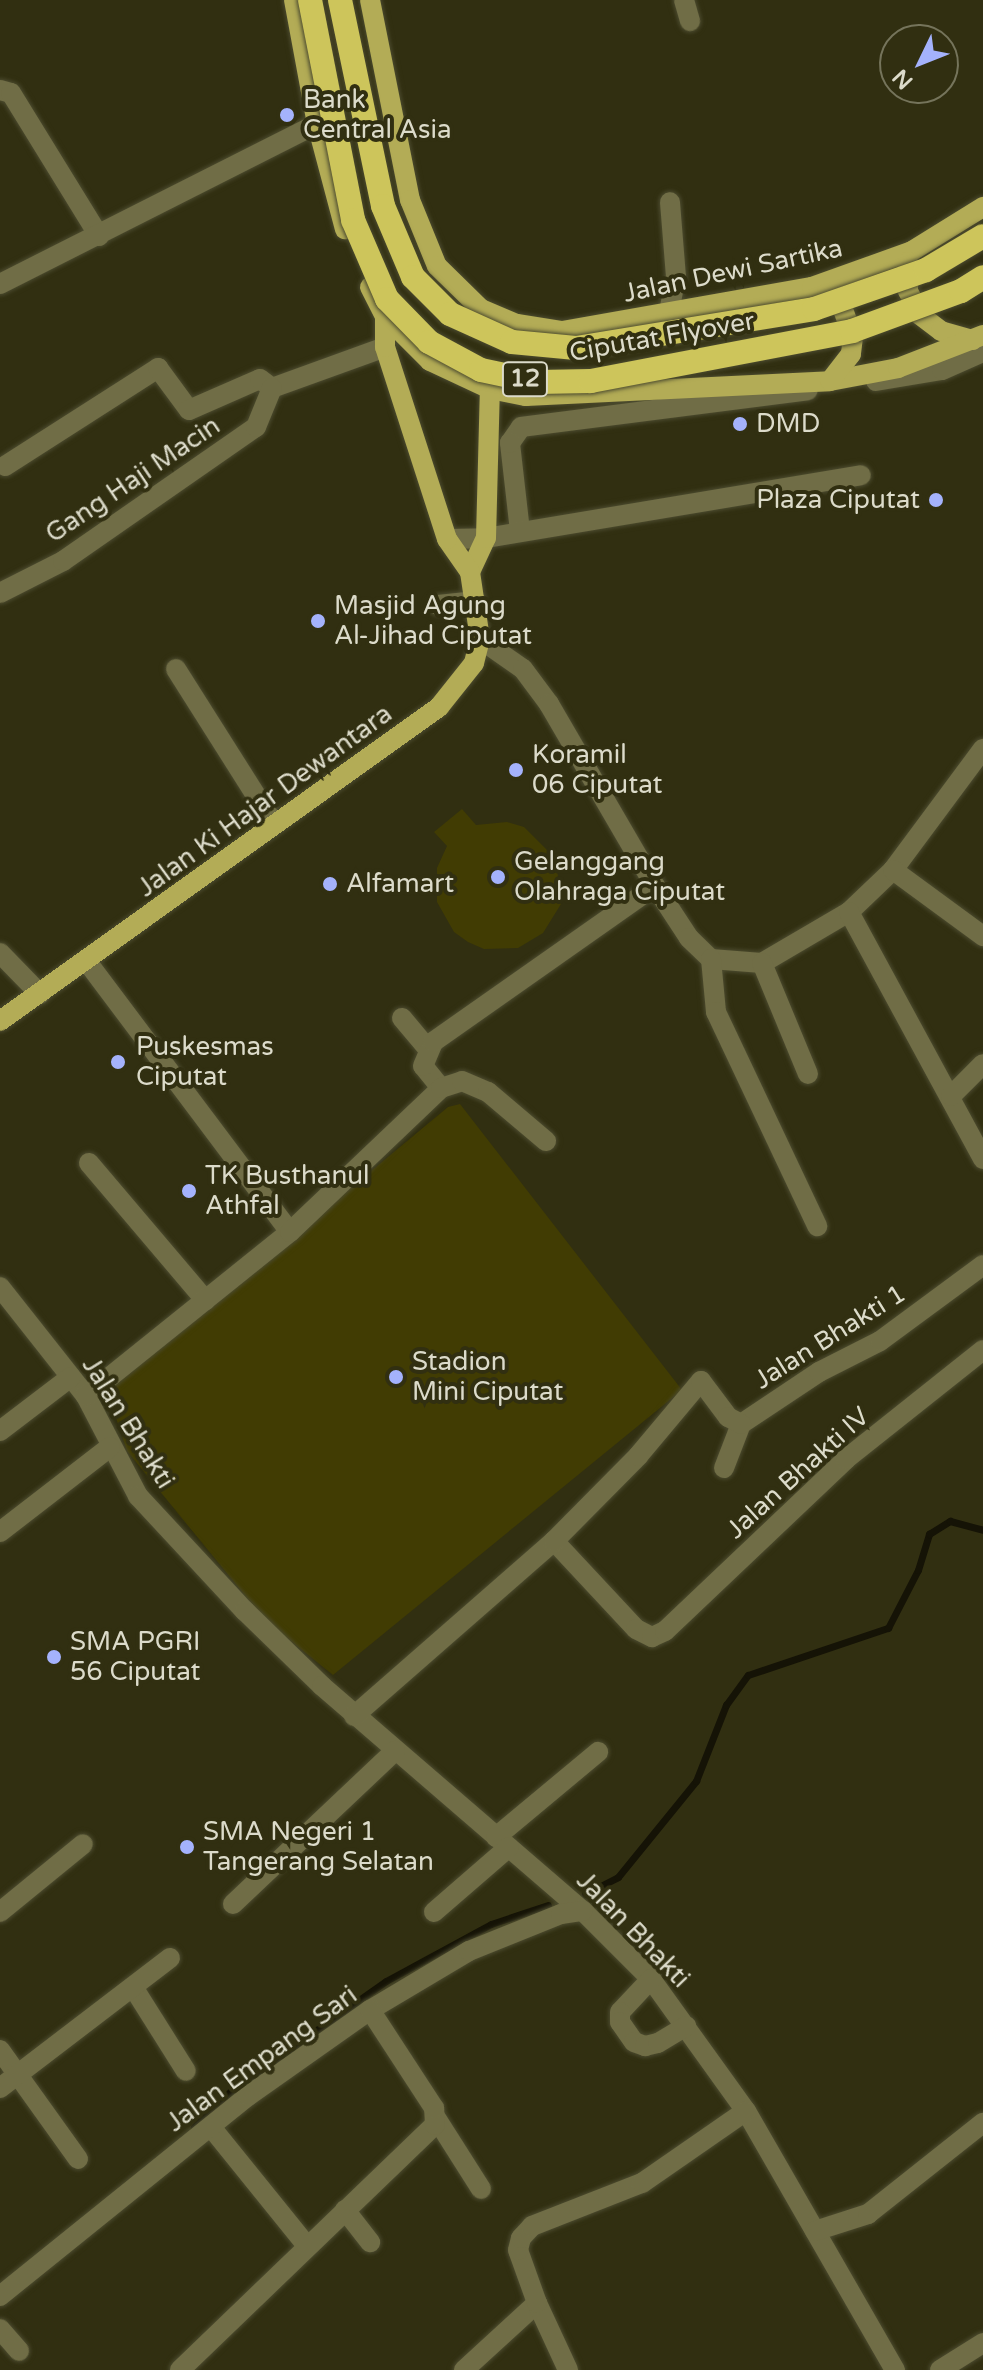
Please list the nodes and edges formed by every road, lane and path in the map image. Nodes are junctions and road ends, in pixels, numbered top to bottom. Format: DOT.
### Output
graph roads {
  1 [pos="294,0"];
  2 [pos="310,0"];
  3 [pos="340,0"];
  4 [pos="370,0"];
  5 [pos="684,0"];
  6 [pos="690,21"];
  7 [pos="2,87"];
  8 [pos="317,124"];
  9 [pos="670,202"];
  10 [pos="983,207"];
  11 [pos="99,236"];
  12 [pos="983,236"];
  13 [pos="912,251"];
  14 [pos="983,277"];
  15 [pos="0,284"];
  16 [pos="812,287"];
  17 [pos="669,312"];
  18 [pos="385,316"];
  19 [pos="980,342"];
  20 [pos="385,347"];
  21 [pos="830,381"];
  22 [pos="272,388"];
  23 [pos="490,389"];
  24 [pos="5,466"];
  25 [pos="861,475"];
  26 [pos="520,531"];
  27 [pos="486,538"];
  28 [pos="447,539"];
  29 [pos="470,572"];
  30 [pos="0,593"];
  31 [pos="476,601"];
  32 [pos="438,605"];
  33 [pos="480,639"];
  34 [pos="176,669"];
  35 [pos="983,749"];
  36 [pos="274,824"];
  37 [pos="893,870"];
  38 [pos="655,886"];
  39 [pos="849,912"];
  40 [pos="983,936"];
  41 [pos="0,953"];
  42 [pos="711,959"];
  43 [pos="88,963"];
  44 [pos="762,963"];
  45 [pos="40,994"];
  46 [pos="402,1018"];
  47 [pos="0,1021"];
  48 [pos="427,1048"];
  49 [pos="983,1064"];
  50 [pos="808,1074"];
  51 [pos="441,1088"];
  52 [pos="951,1096"];
  53 [pos="546,1141"];
  54 [pos="983,1159"];
  55 [pos="89,1163"];
  56 [pos="817,1226"];
  57 [pos="290,1232"];
  58 [pos="983,1265"];
  59 [pos="0,1287"];
  60 [pos="205,1300"];
  61 [pos="983,1350"];
  62 [pos="71,1377"];
  63 [pos="86,1396"];
  64 [pos="741,1424"];
  65 [pos="0,1431"];
  66 [pos="110,1447"];
  67 [pos="724,1468"];
  68 [pos="0,1532"];
  69 [pos="554,1541"];
  70 [pos="354,1716"];
  71 [pos="395,1751"];
  72 [pos="598,1752"];
  73 [pos="503,1842"];
  74 [pos="83,1844"];
  75 [pos="233,1904"];
  76 [pos="583,1911"];
  77 [pos="0,1912"];
  78 [pos="434,1912"];
  79 [pos="170,1958"];
  80 [pos="651,1979"];
  81 [pos="133,1987"];
  82 [pos="370,2010"];
  83 [pos="686,2026"];
  84 [pos="0,2050"];
  85 [pos="186,2071"];
  86 [pos="8,2082"];
  87 [pos="746,2111"];
  88 [pos="436,2118"];
  89 [pos="983,2123"];
  90 [pos="211,2127"];
  91 [pos="78,2159"];
  92 [pos="481,2189"];
  93 [pos="345,2210"];
  94 [pos="815,2231"];
  95 [pos="370,2242"];
  96 [pos="307,2246"];
  97 [pos="0,2296"];
  98 [pos="537,2303"];
  99 [pos="0,2329"];
  100 [pos="983,2343"];
  101 [pos="19,2351"];
  102 [pos="180,2370"];
  103 [pos="464,2370"];
  104 [pos="568,2370"];
  105 [pos="895,2370"];
  106 [pos="940,2370"];
  1 -- 8 [label="main road"];
  2 -- 14 [label="highway, Ciputat Flyover / 12, bridge"];
  3 -- 12 [label="highway, Ciputat Flyover / 12, bridge"];
  4 -- 17 [label="main road, Jalan Dewi Sartika"];
  5 -- 6 [label="street"];
  7 -- 11 [label="street"];
  8 -- 11 [label="street"];
  8 -- 18 [label="main road"];
  9 -- 17 [label="street"];
  10 -- 13 [label="main road, Jalan Dewi Sartika"];
  11 -- 15 [label="street"];
  13 -- 16 [label="main road, Jalan Dewi Sartika"];
  13 -- 19 [label="main road"];
  16 -- 17 [label="main road, Jalan Dewi Sartika"];
  16 -- 21 [label="main road"];
  18 -- 20 [label="main road, Jalan Ki Hajar Dewantara"];
  18 -- 23 [label="main road"];
  19 -- 21 [label="main road"];
  19 -- 26 [label="street"];
  20 -- 22 [label="street"];
  20 -- 28 [label="main road, Jalan Ki Hajar Dewantara"];
  21 -- 23 [label="main road"];
  22 -- 24 [label="street"];
  22 -- 30 [label="street, Gang Haji Macin"];
  23 -- 27 [label="main road"];
  25 -- 26 [label="street"];
  26 -- 27 [label="street"];
  27 -- 28 [label="street"];
  27 -- 29 [label="main road"];
  28 -- 29 [label="main road, Jalan Ki Hajar Dewantara"];
  29 -- 31 [label="main road, Jalan Ki Hajar Dewantara"];
  31 -- 32 [label="street"];
  31 -- 33 [label="main road, Jalan Ki Hajar Dewantara"];
  33 -- 36 [label="main road, Jalan Ki Hajar Dewantara"];
  33 -- 38 [label="street"];
  34 -- 36 [label="street"];
  35 -- 37 [label="street"];
  36 -- 43 [label="main road, Jalan Ki Hajar Dewantara"];
  37 -- 39 [label="street"];
  37 -- 40 [label="street"];
  38 -- 42 [label="street"];
  38 -- 48 [label="street"];
  39 -- 44 [label="street"];
  39 -- 52 [label="street"];
  41 -- 45 [label="street"];
  42 -- 44 [label="street"];
  42 -- 56 [label="street"];
  43 -- 45 [label="main road, Jalan Ki Hajar Dewantara"];
  43 -- 57 [label="street"];
  44 -- 50 [label="street"];
  45 -- 47 [label="main road, Jalan Ki Hajar Dewantara"];
  46 -- 48 [label="street"];
  48 -- 51 [label="street"];
  49 -- 52 [label="street"];
  51 -- 53 [label="street"];
  51 -- 57 [label="street"];
  52 -- 54 [label="street"];
  55 -- 60 [label="street"];
  57 -- 60 [label="street"];
  58 -- 64 [label="street, Jalan Bhakti 1"];
  59 -- 62 [label="street, Jalan Bhakti"];
  60 -- 63 [label="street"];
  61 -- 69 [label="street, Jalan Bhakti IV"];
  62 -- 63 [label="street, Jalan Bhakti"];
  62 -- 65 [label="street"];
  63 -- 66 [label="street, Jalan Bhakti"];
  64 -- 67 [label="street, Jalan Bhakti 1"];
  64 -- 69 [label="street"];
  66 -- 68 [label="street"];
  66 -- 70 [label="street, Jalan Bhakti"];
  69 -- 70 [label="street"];
  70 -- 71 [label="street, Jalan Bhakti"];
  71 -- 73 [label="street, Jalan Bhakti"];
  71 -- 75 [label="street"];
  72 -- 73 [label="street"];
  73 -- 76 [label="street, Jalan Bhakti"];
  73 -- 78 [label="street"];
  74 -- 77 [label="street"];
  76 -- 80 [label="street, Jalan Bhakti"];
  76 -- 82 [label="street, Jalan Empang Sari"];
  79 -- 81 [label="street"];
  80 -- 83 [label="street, Jalan Bhakti"];
  80 -- 83 [label="street"];
  81 -- 85 [label="street"];
  81 -- 86 [label="street"];
  82 -- 88 [label="street"];
  82 -- 90 [label="street, Jalan Empang Sari"];
  83 -- 87 [label="street, Jalan Bhakti"];
  84 -- 86 [label="street"];
  86 -- 91 [label="street"];
  87 -- 94 [label="street, Jalan Bhakti"];
  87 -- 98 [label="street"];
  88 -- 92 [label="street"];
  88 -- 93 [label="street"];
  89 -- 94 [label="street"];
  90 -- 96 [label="street"];
  90 -- 97 [label="street, Jalan Empang Sari"];
  93 -- 95 [label="street"];
  93 -- 96 [label="street"];
  94 -- 105 [label="street, Jalan Bhakti"];
  96 -- 102 [label="street"];
  98 -- 103 [label="street"];
  98 -- 104 [label="street"];
  99 -- 101 [label="street"];
  100 -- 106 [label="street"];
}
